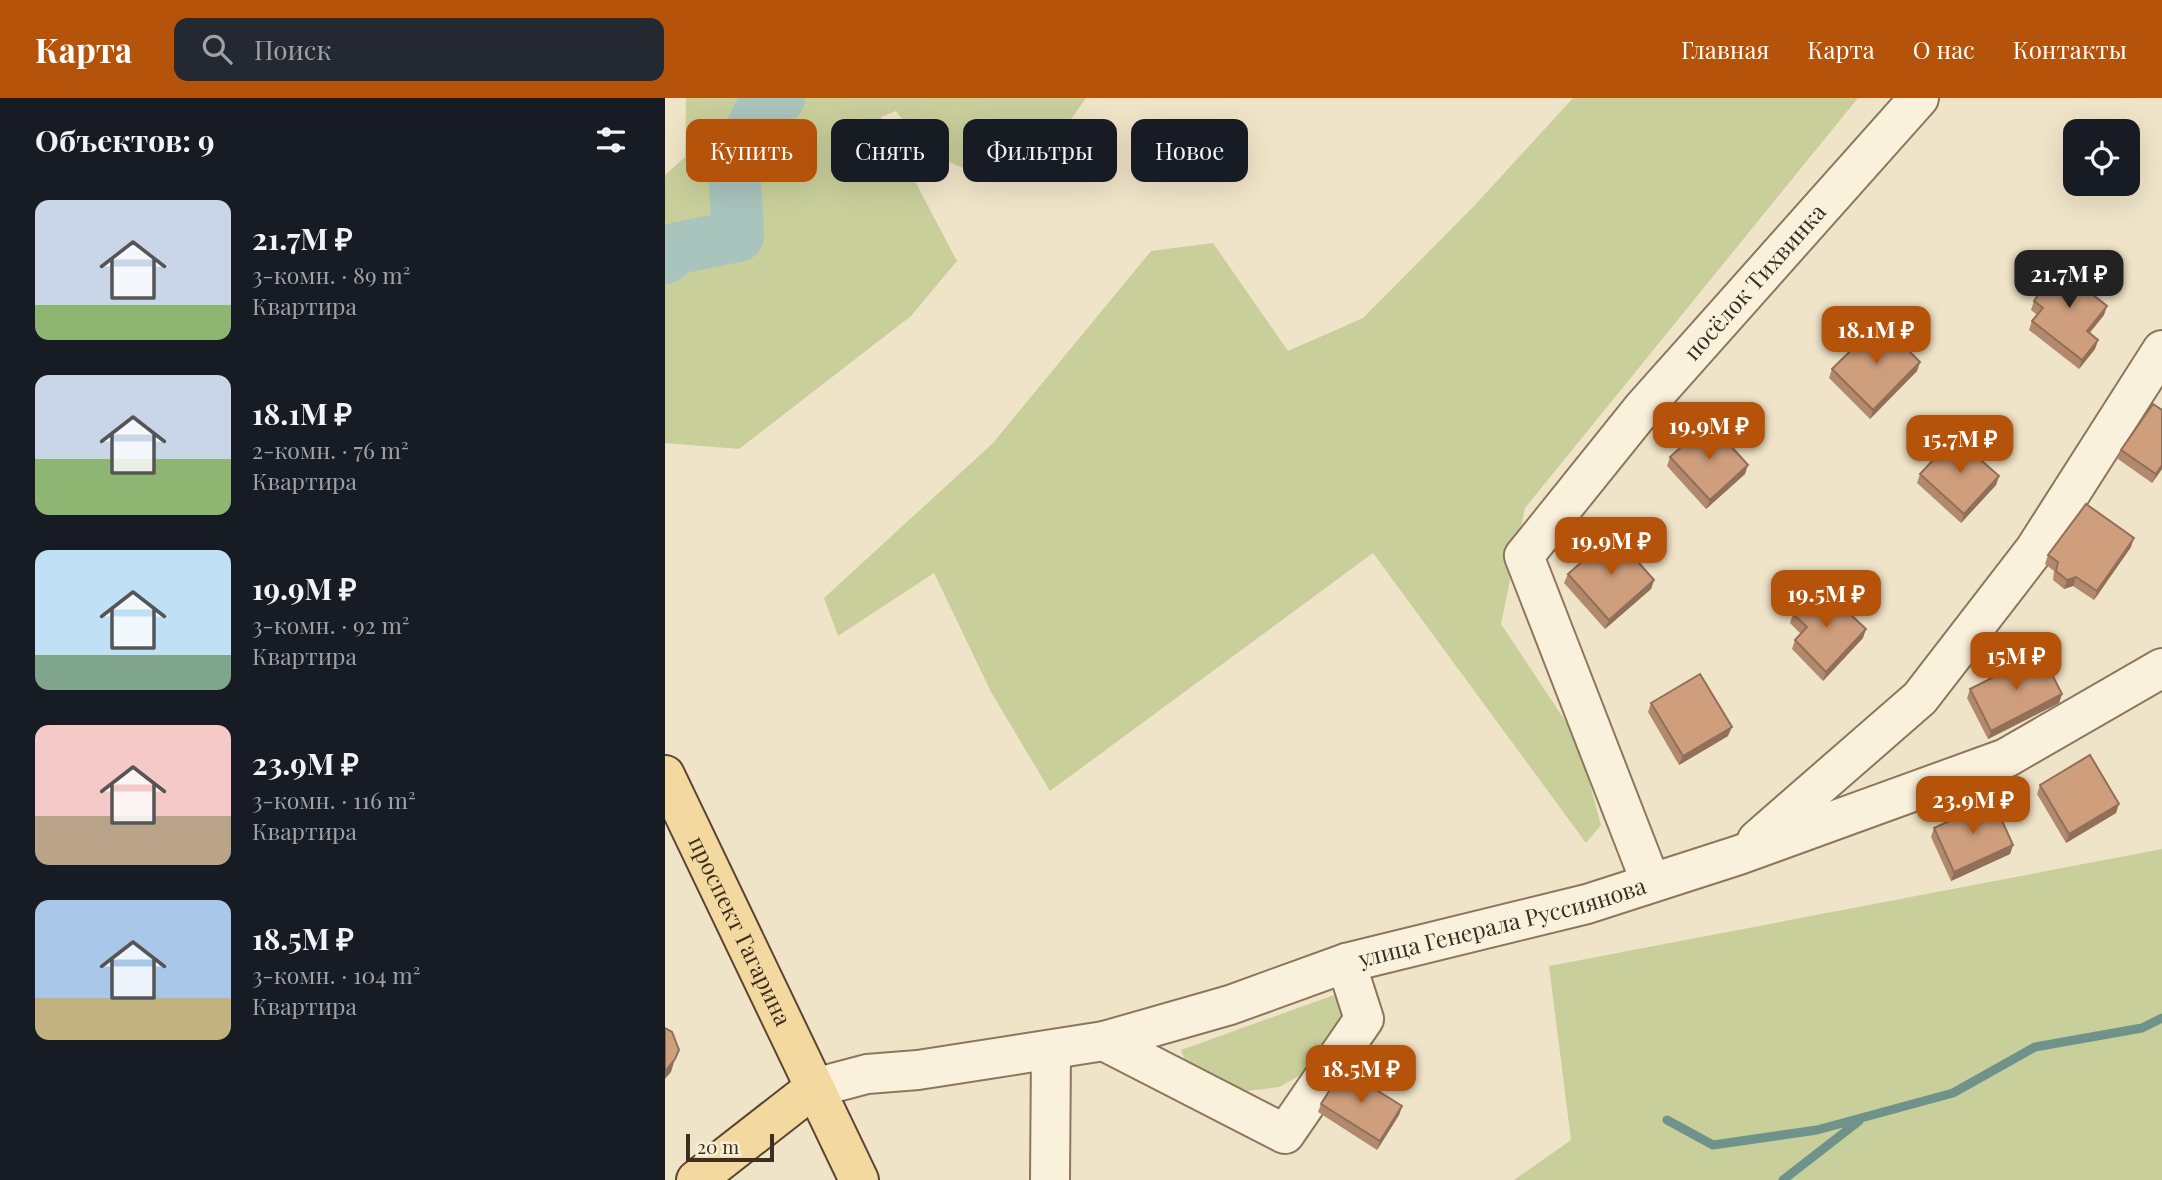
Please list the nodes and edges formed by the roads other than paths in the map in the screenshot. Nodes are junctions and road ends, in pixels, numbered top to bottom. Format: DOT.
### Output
graph roads {
  1 [pos="1919,98"];
  2 [pos="2162,350"];
  3 [pos="2162,668"];
  4 [pos="665,775"];
  5 [pos="1739,855"];
  6 [pos="1651,883"];
  7 [pos="1346,963"];
  8 [pos="1104,1041"];
  9 [pos="1051,1050"];
  10 [pos="814,1088"];
  11 [pos="709,1176"];
  12 [pos="859,1180"];
  13 [pos="1050,1180"];
  1 -- 6 [label="lane, посёлок Тихвинка"];
  2 -- 5 [label="lane"];
  3 -- 5 [label="lane, улица Генерала Руссиянова"];
  4 -- 10 [label="main road, проспект Гагарина"];
  5 -- 6 [label="lane, улица Генерала Руссиянова"];
  6 -- 7 [label="lane, улица Генерала Руссиянова"];
  7 -- 8 [label="lane, улица Генерала Руссиянова"];
  7 -- 8 [label="lane"];
  8 -- 9 [label="lane, улица Генерала Руссиянова"];
  9 -- 10 [label="lane, улица Генерала Руссиянова"];
  9 -- 13 [label="lane"];
  10 -- 11 [label="main road"];
  10 -- 12 [label="main road, проспект Гагарина"];
}
